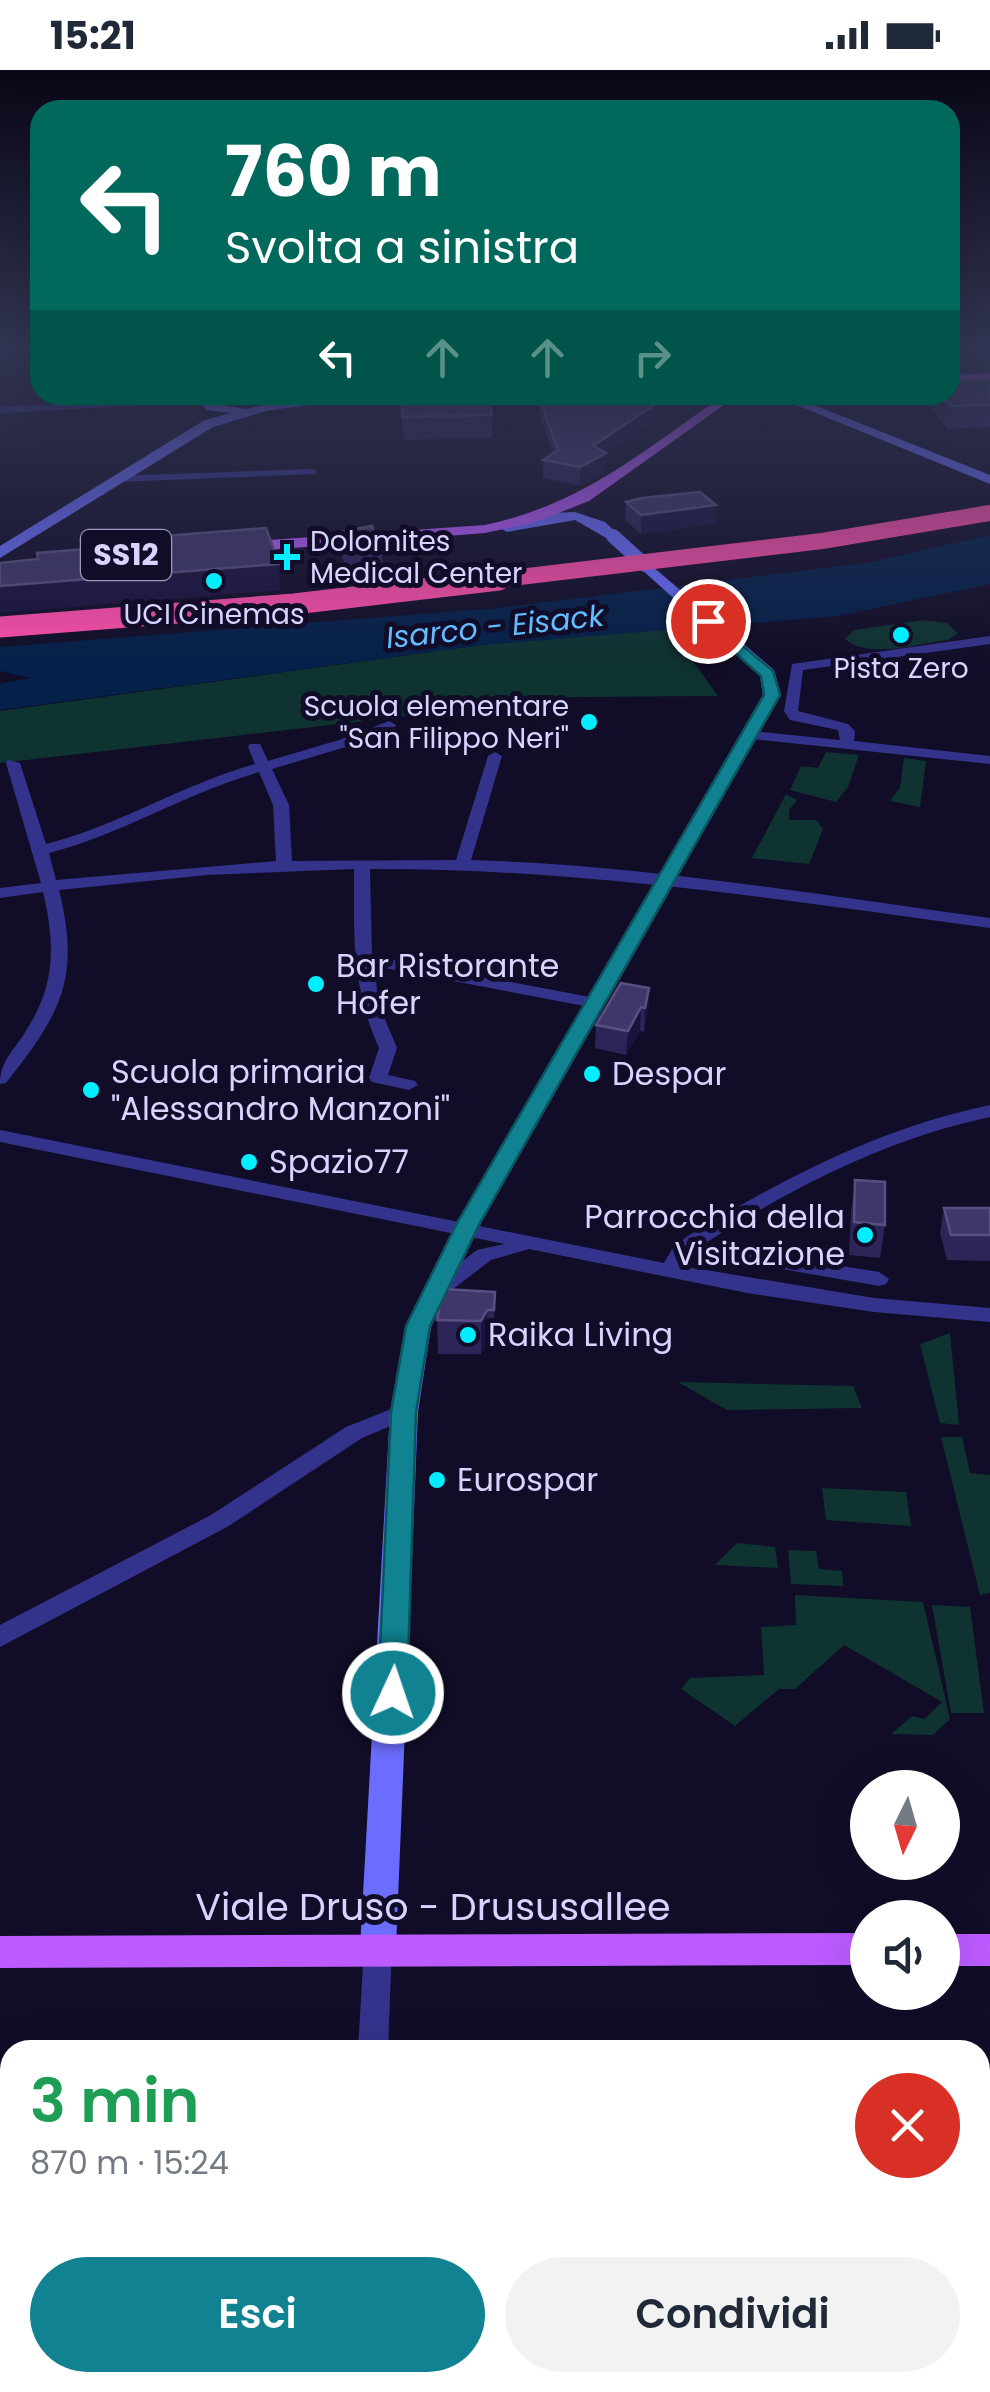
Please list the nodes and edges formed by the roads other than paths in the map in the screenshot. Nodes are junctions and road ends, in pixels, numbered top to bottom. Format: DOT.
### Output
graph roads {
  1 [pos="157,454"];
  2 [pos="647,454"];
  3 [pos="925,454"];
  4 [pos="312,472"];
  5 [pos="984,478"];
  6 [pos="116,479"];
  7 [pos="990,511"];
  8 [pos="990,521"];
  9 [pos="484,529"];
  10 [pos="738,547"];
  11 [pos="218,549"];
  12 [pos="0,553"];
  13 [pos="10,564"];
  14 [pos="648,565"];
  15 [pos="509,574"];
  16 [pos="0,628"];
  17 [pos="990,640"];
  18 [pos="389,725"];
  19 [pos="753,735"];
  20 [pos="846,745"];
  21 [pos="255,746"];
  22 [pos="495,756"];
  23 [pos="990,760"];
  24 [pos="13,763"];
  25 [pos="264,765"];
  26 [pos="39,852"];
  27 [pos="362,863"];
  28 [pos="284,864"];
  29 [pos="462,864"];
  30 [pos="667,882"];
  31 [pos="47,886"];
  32 [pos="0,893"];
  33 [pos="990,923"];
  34 [pos="366,960"];
  35 [pos="596,1003"];
  36 [pos="0,1078"];
  37 [pos="409,1085"];
  38 [pos="990,1112"];
  39 [pos="0,1136"];
  40 [pos="465,1231"];
  41 [pos="533,1246"];
  42 [pos="698,1249"];
  43 [pos="888,1258"];
  44 [pos="668,1272"];
  45 [pos="432,1296"];
  46 [pos="990,1315"];
  47 [pos="404,1412"];
  48 [pos="0,1637"];
  49 [pos="378,1948"];
  50 [pos="850,1949"];
  51 [pos="960,1950"];
  52 [pos="990,1950"];
  53 [pos="0,1952"];
  54 [pos="373,2040"];
  1 -- 6 [label="street"];
  2 -- 9 [label="main road"];
  3 -- 5 [label="street"];
  4 -- 6 [label="street"];
  6 -- 12 [label="street"];
  7 -- 10 [label="main road"];
  7 -- 16 [label="highway, bridge"];
  8 -- 16 [label="highway, bridge"];
  9 -- 11 [label="main road"];
  9 -- 14 [label="street, bridge"];
  10 -- 14 [label="main road"];
  10 -- 15 [label="main road"];
  12 -- 13 [label="street"];
  14 -- 15 [label="main road"];
  14 -- 19 [label="street"];
  15 -- 16 [label="main road"];
  17 -- 20 [label="street"];
  18 -- 25 [label="street"];
  19 -- 20 [label="street"];
  19 -- 30 [label="street"];
  20 -- 23 [label="street"];
  21 -- 25 [label="street"];
  22 -- 29 [label="street"];
  24 -- 26 [label="street"];
  25 -- 26 [label="street"];
  25 -- 28 [label="street"];
  26 -- 31 [label="street"];
  27 -- 28 [label="street"];
  27 -- 29 [label="street"];
  27 -- 34 [label="street"];
  28 -- 31 [label="street"];
  29 -- 30 [label="street"];
  30 -- 33 [label="street"];
  30 -- 35 [label="street"];
  31 -- 32 [label="street"];
  31 -- 36 [label="street"];
  34 -- 35 [label="street"];
  34 -- 37 [label="street"];
  35 -- 40 [label="street"];
  38 -- 44 [label="street"];
  39 -- 40 [label="street"];
  40 -- 41 [label="street"];
  40 -- 45 [label="street"];
  41 -- 44 [label="street"];
  41 -- 45 [label="street"];
  42 -- 43 [label="street"];
  44 -- 46 [label="street"];
  45 -- 47 [label="street"];
  47 -- 48 [label="street"];
  47 -- 49 [label="street"];
  49 -- 50 [label="main road, Viale Druso - Drususallee"];
  49 -- 53 [label="main road, Viale Druso - Drususallee"];
  49 -- 54 [label="street"];
  51 -- 52 [label="main road"];
}
